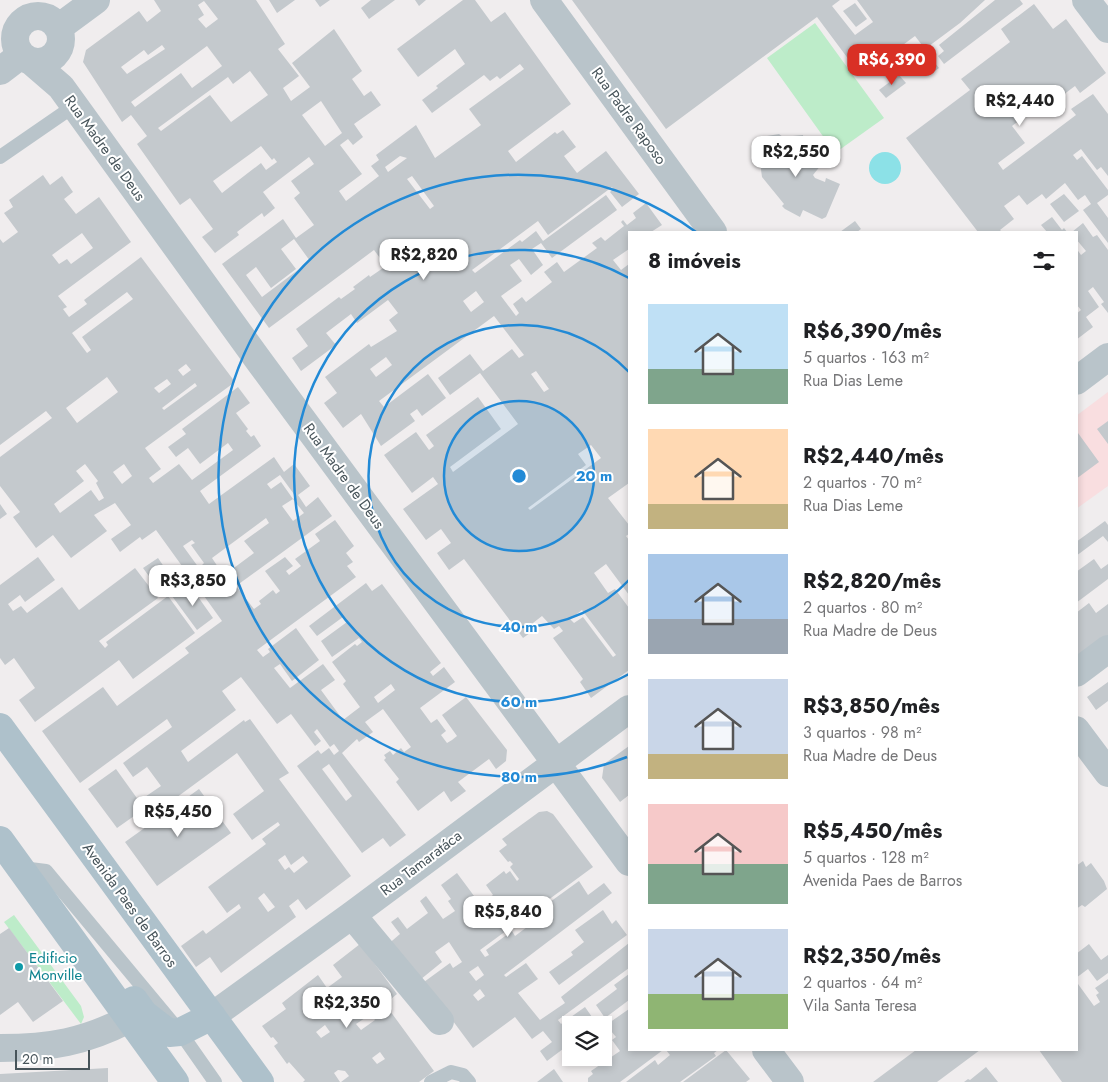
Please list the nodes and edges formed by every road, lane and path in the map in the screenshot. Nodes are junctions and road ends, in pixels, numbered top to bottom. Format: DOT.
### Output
graph roads {
  1 [pos="96,0"];
  2 [pos="544,0"];
  3 [pos="1086,0"];
  4 [pos="36,19"];
  5 [pos="1108,29"];
  6 [pos="18,63"];
  7 [pos="68,97"];
  8 [pos="0,157"];
  9 [pos="712,231"];
  10 [pos="1108,357"];
  11 [pos="1078,380"];
  12 [pos="1108,649"];
  13 [pos="1078,672"];
  14 [pos="628,710"];
  15 [pos="0,727"];
  16 [pos="1078,733"];
  17 [pos="556,762"];
  18 [pos="1108,773"];
  19 [pos="0,840"];
  20 [pos="628,861"];
  21 [pos="21,868"];
  22 [pos="352,915"];
  23 [pos="212,1016"];
  24 [pos="130,1019"];
  25 [pos="440,1021"];
  26 [pos="180,1032"];
  27 [pos="0,1048"];
  28 [pos="767,1051"];
  29 [pos="175,1082"];
  30 [pos="215,1082"];
  31 [pos="260,1082"];
  32 [pos="431,1082"];
  33 [pos="469,1082"];
  34 [pos="790,1082"];
  1 -- 4 [label="street"];
  2 -- 9 [label="street, Rua Padre Raposo"];
  3 -- 5 [label="street"];
  4 -- 6 [label="street"];
  4 -- 6 [label="street"];
  4 -- 7 [label="street, Rua Madre de Deus"];
  6 -- 7 [label="street, Rua Madre de Deus"];
  7 -- 8 [label="lane"];
  7 -- 17 [label="street, Rua Madre de Deus"];
  10 -- 11 [label="street"];
  12 -- 13 [label="street"];
  14 -- 17 [label="street, Rua Tamaratáca"];
  15 -- 23 [label="main road, Avenida Paes de Barros"];
  16 -- 18 [label="street"];
  17 -- 20 [label="street, Rua Madre de Deus"];
  17 -- 22 [label="street, Rua Tamaratáca"];
  19 -- 21 [label="main road"];
  21 -- 24 [label="main road"];
  21 -- 26 [label="main road"];
  22 -- 23 [label="street, Rua Tamaratáca"];
  22 -- 25 [label="street"];
  23 -- 26 [label="main road"];
  23 -- 31 [label="main road, Avenida Paes de Barros"];
  24 -- 27 [label="street"];
  24 -- 29 [label="main road"];
  26 -- 30 [label="lane"];
  28 -- 34 [label="street"];
  32 -- 33 [label="lane"];
}
